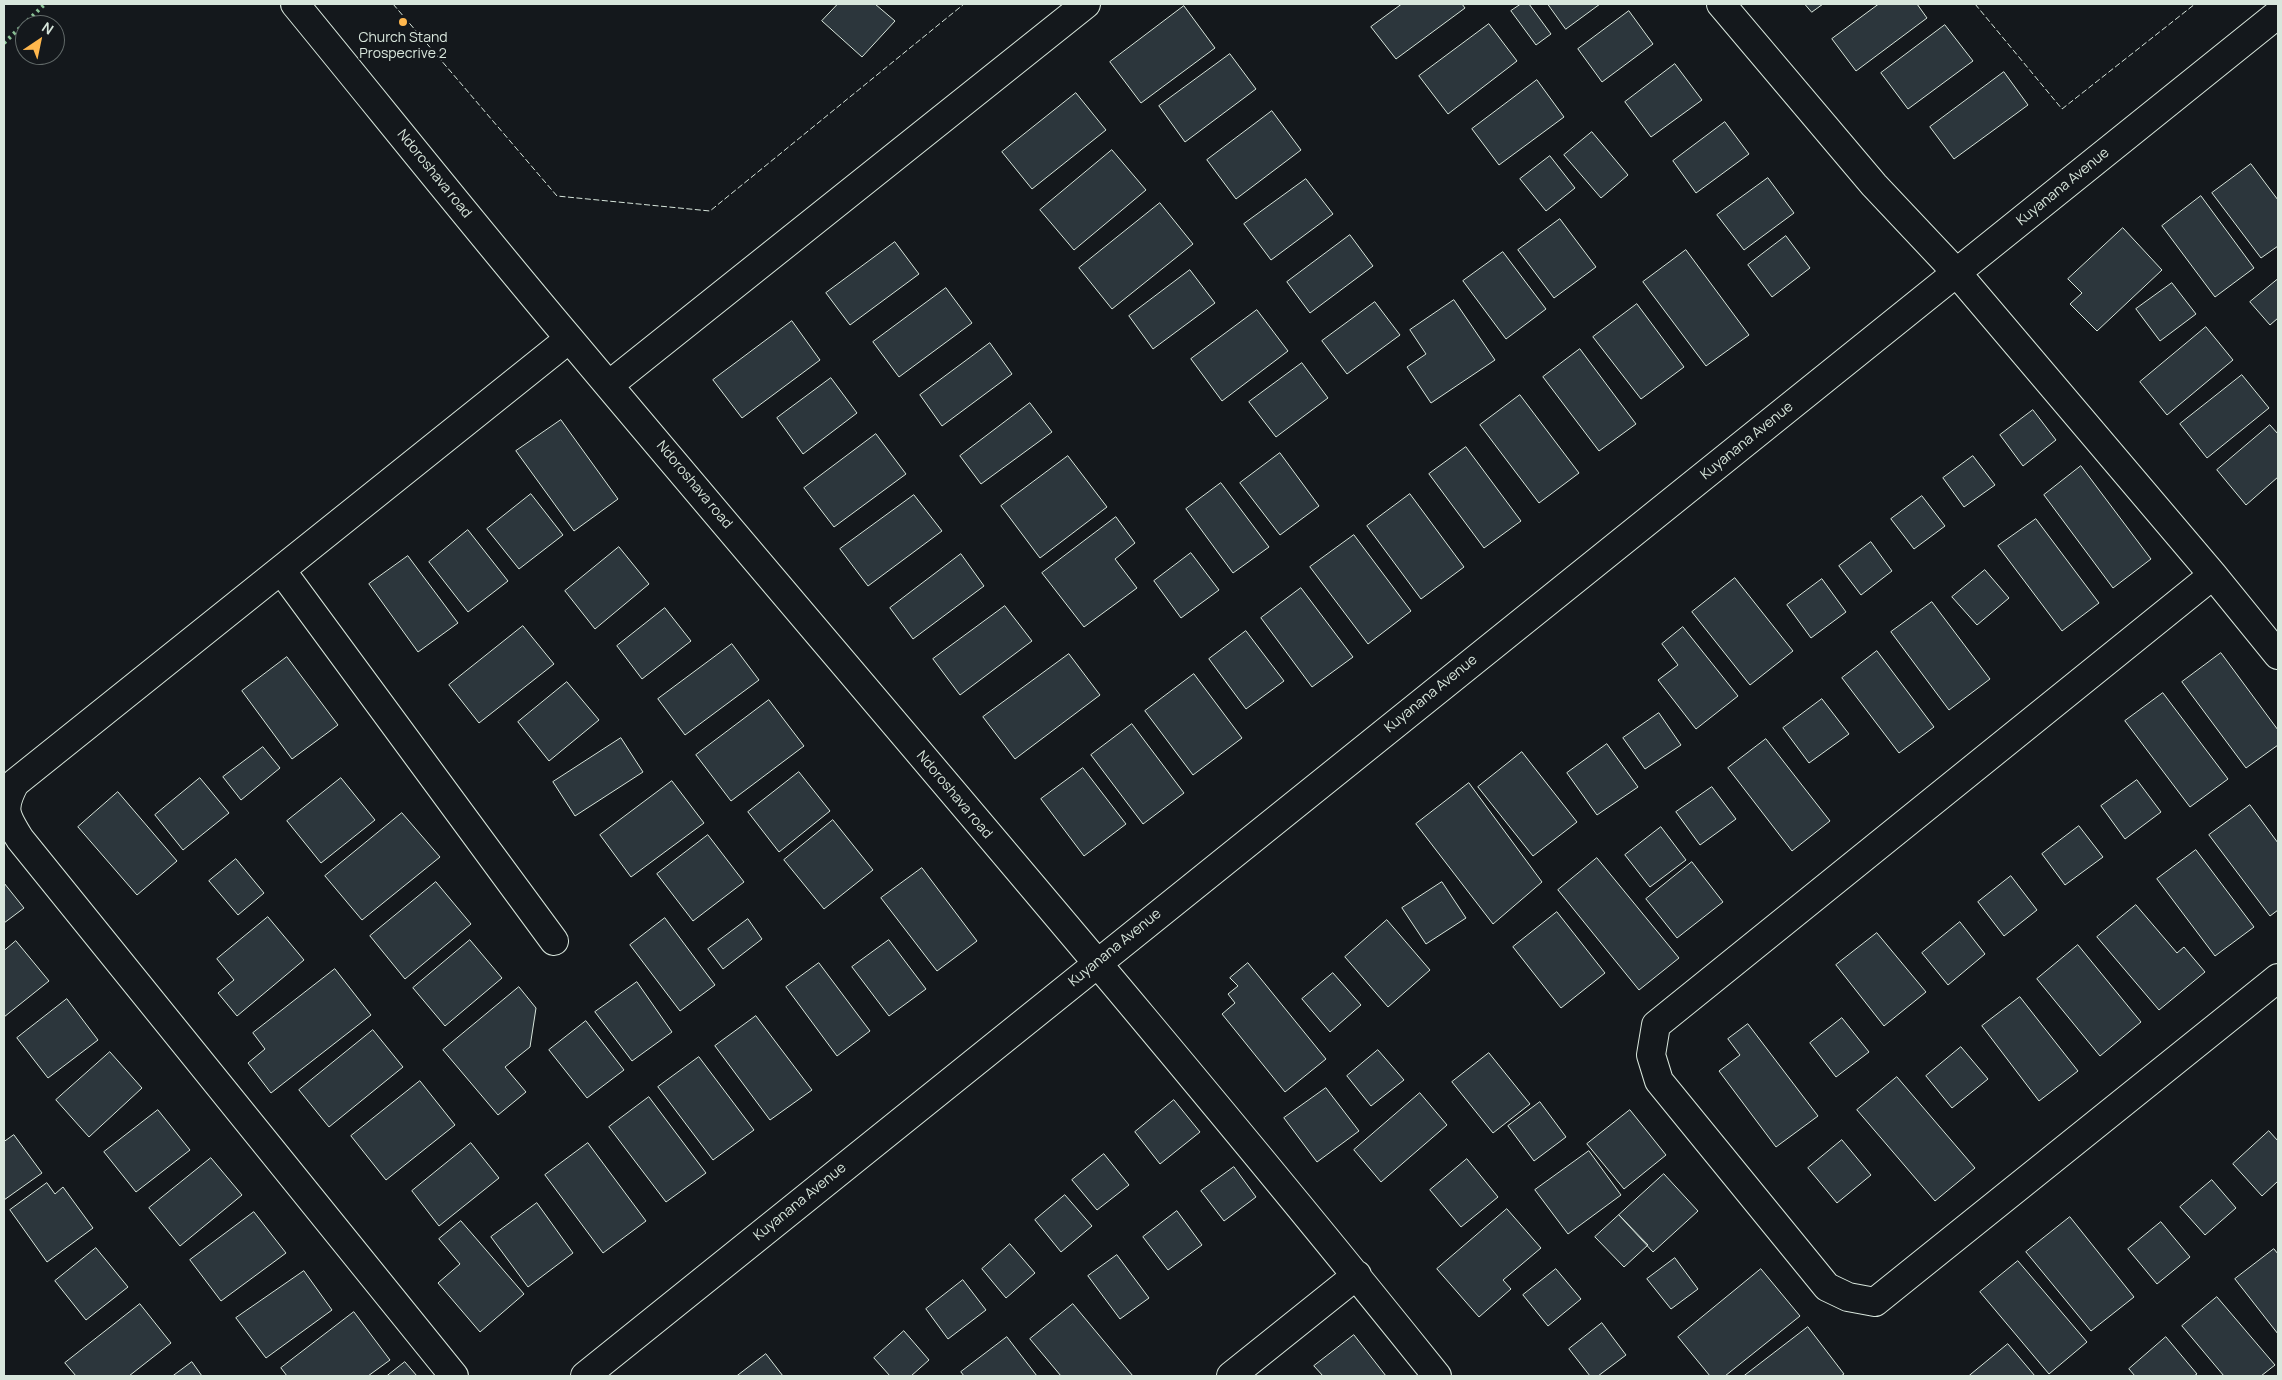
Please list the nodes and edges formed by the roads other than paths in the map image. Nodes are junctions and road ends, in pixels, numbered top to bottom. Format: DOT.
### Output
graph roads {
  1 [pos="295,4"];
  2 [pos="1086,4"];
  3 [pos="1721,4"];
  4 [pos="2278,14"];
  5 [pos="1956,272"];
  6 [pos="569,339"];
  7 [pos="609,384"];
  8 [pos="281,570"];
  9 [pos="2213,575"];
  10 [pos="2278,655"];
  11 [pos="554,941"];
  12 [pos="1096,963"];
  13 [pos="2278,978"];
  14 [pos="1357,1275"];
  15 [pos="454,1376"];
  16 [pos="585,1376"];
  17 [pos="1231,1376"];
  18 [pos="1438,1376"];
  1 -- 6 [label="street, Ndoroshava road"];
  2 -- 7 [label="street"];
  3 -- 5 [label="street"];
  4 -- 5 [label="street, Kuyanana Avenue"];
  5 -- 9 [label="street"];
  5 -- 12 [label="street, Kuyanana Avenue"];
  6 -- 7 [label="street, Ndoroshava road"];
  6 -- 8 [label="street"];
  7 -- 12 [label="street, Ndoroshava road"];
  8 -- 11 [label="street"];
  8 -- 15 [label="street"];
  9 -- 10 [label="street"];
  9 -- 13 [label="street"];
  12 -- 14 [label="street, Ndoroshava road"];
  12 -- 16 [label="street, Kuyanana Avenue"];
  14 -- 17 [label="street"];
  14 -- 18 [label="street, Ndoroshava road"];
}
